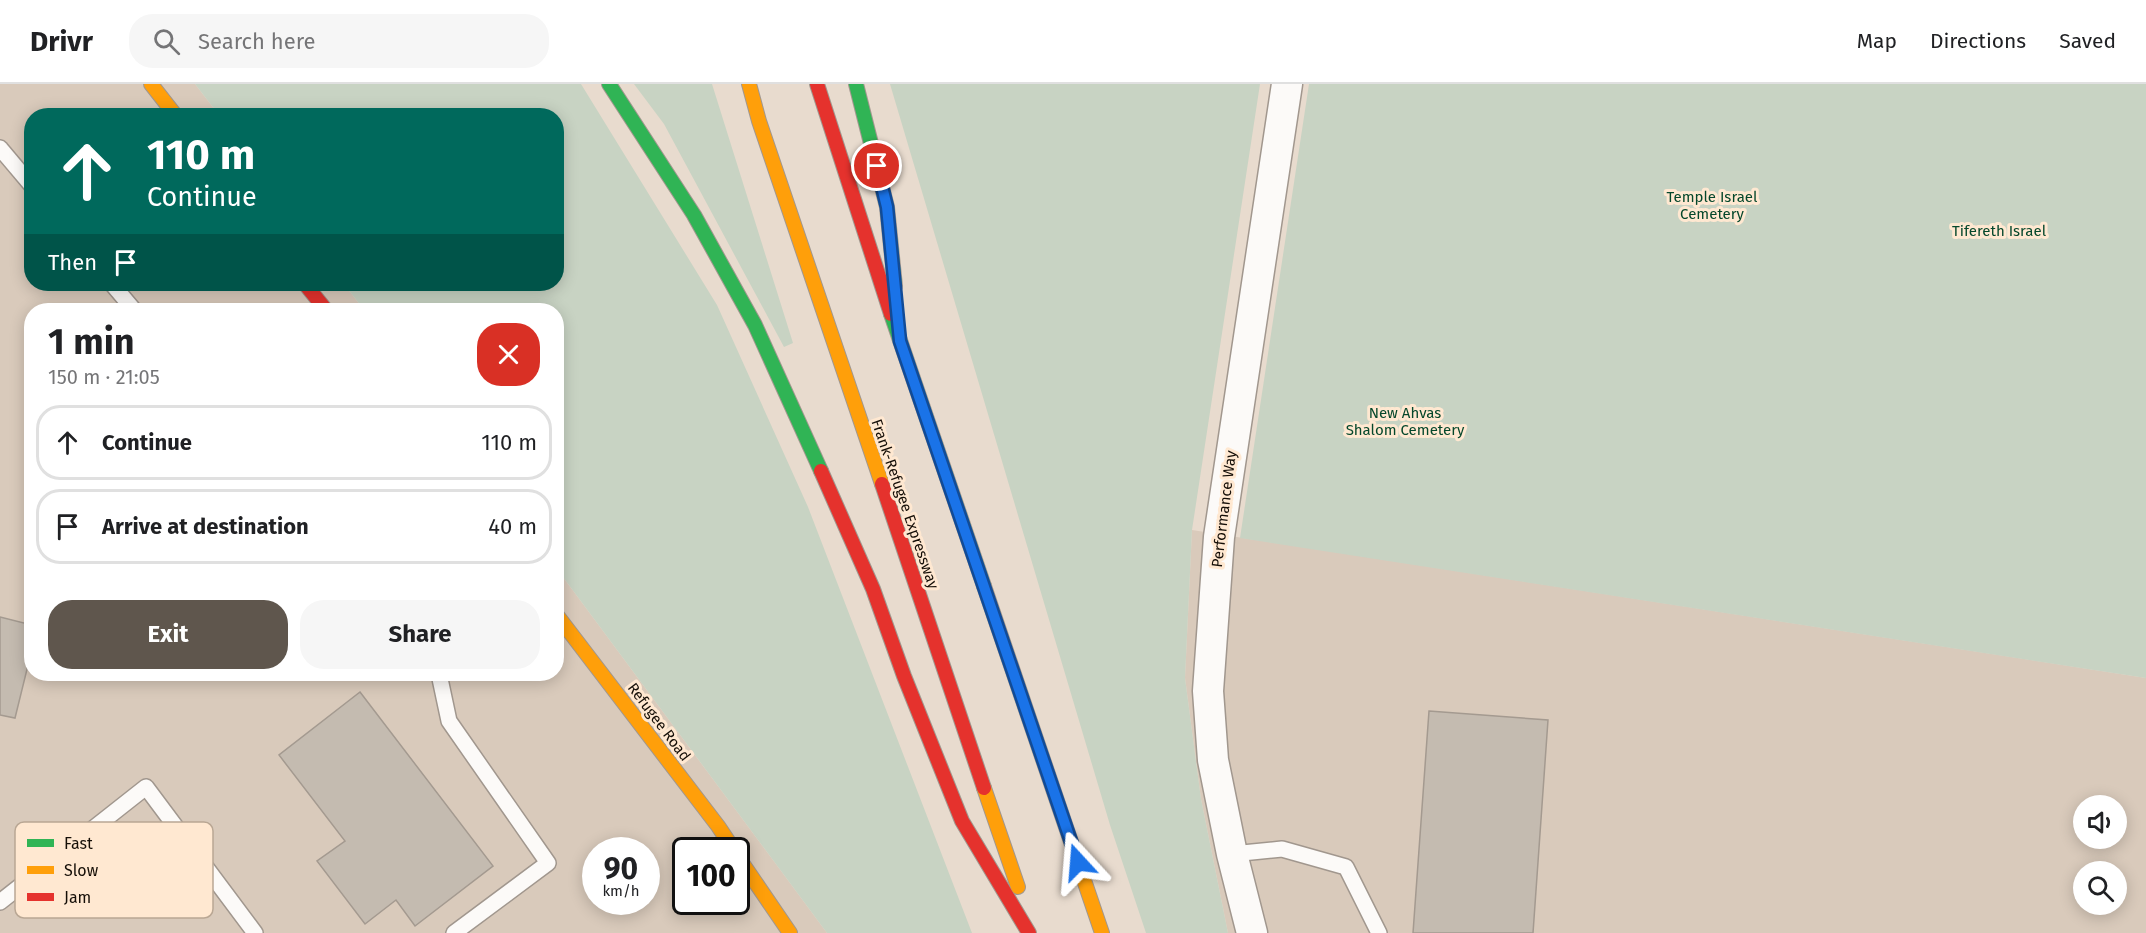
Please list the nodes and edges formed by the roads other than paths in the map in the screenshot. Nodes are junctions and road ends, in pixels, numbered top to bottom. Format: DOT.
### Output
graph roads {
  1 [pos="151,84"];
  2 [pos="609,84"];
  3 [pos="749,84"];
  4 [pos="817,84"];
  5 [pos="856,84"];
  6 [pos="1287,84"];
  7 [pos="170,108"];
  8 [pos="2,156"];
  9 [pos="24,178"];
  10 [pos="118,291"];
  11 [pos="311,291"];
  12 [pos="128,303"];
  13 [pos="320,303"];
  14 [pos="900,341"];
  15 [pos="564,625"];
  16 [pos="440,681"];
  17 [pos="102,822"];
  18 [pos="172,822"];
  19 [pos="725,837"];
  20 [pos="1232,854"];
  21 [pos="750,874"];
  22 [pos="213,877"];
  23 [pos="15,890"];
  24 [pos="0,902"];
  25 [pos="255,933"];
  26 [pos="454,933"];
  27 [pos="790,933"];
  28 [pos="1029,933"];
  29 [pos="1034,933"];
  30 [pos="1102,933"];
  31 [pos="1252,933"];
  32 [pos="1379,933"];
  1 -- 7 [label="main road"];
  2 -- 28 [label="main road"];
  3 -- 29 [label="main road, Frank-Refugee Expressway"];
  4 -- 14 [label="main road"];
  5 -- 14 [label="main road"];
  6 -- 20 [label="street, Performance Way"];
  8 -- 9 [label="lane"];
  10 -- 12 [label="lane"];
  11 -- 13 [label="main road"];
  14 -- 30 [label="main road"];
  15 -- 19 [label="main road, Refugee Road"];
  16 -- 26 [label="lane"];
  17 -- 18 [label="lane"];
  20 -- 31 [label="street, Performance Way"];
  20 -- 32 [label="lane"];
  21 -- 27 [label="main road, Refugee Road"];
  22 -- 25 [label="lane"];
  23 -- 24 [label="lane"];
}
